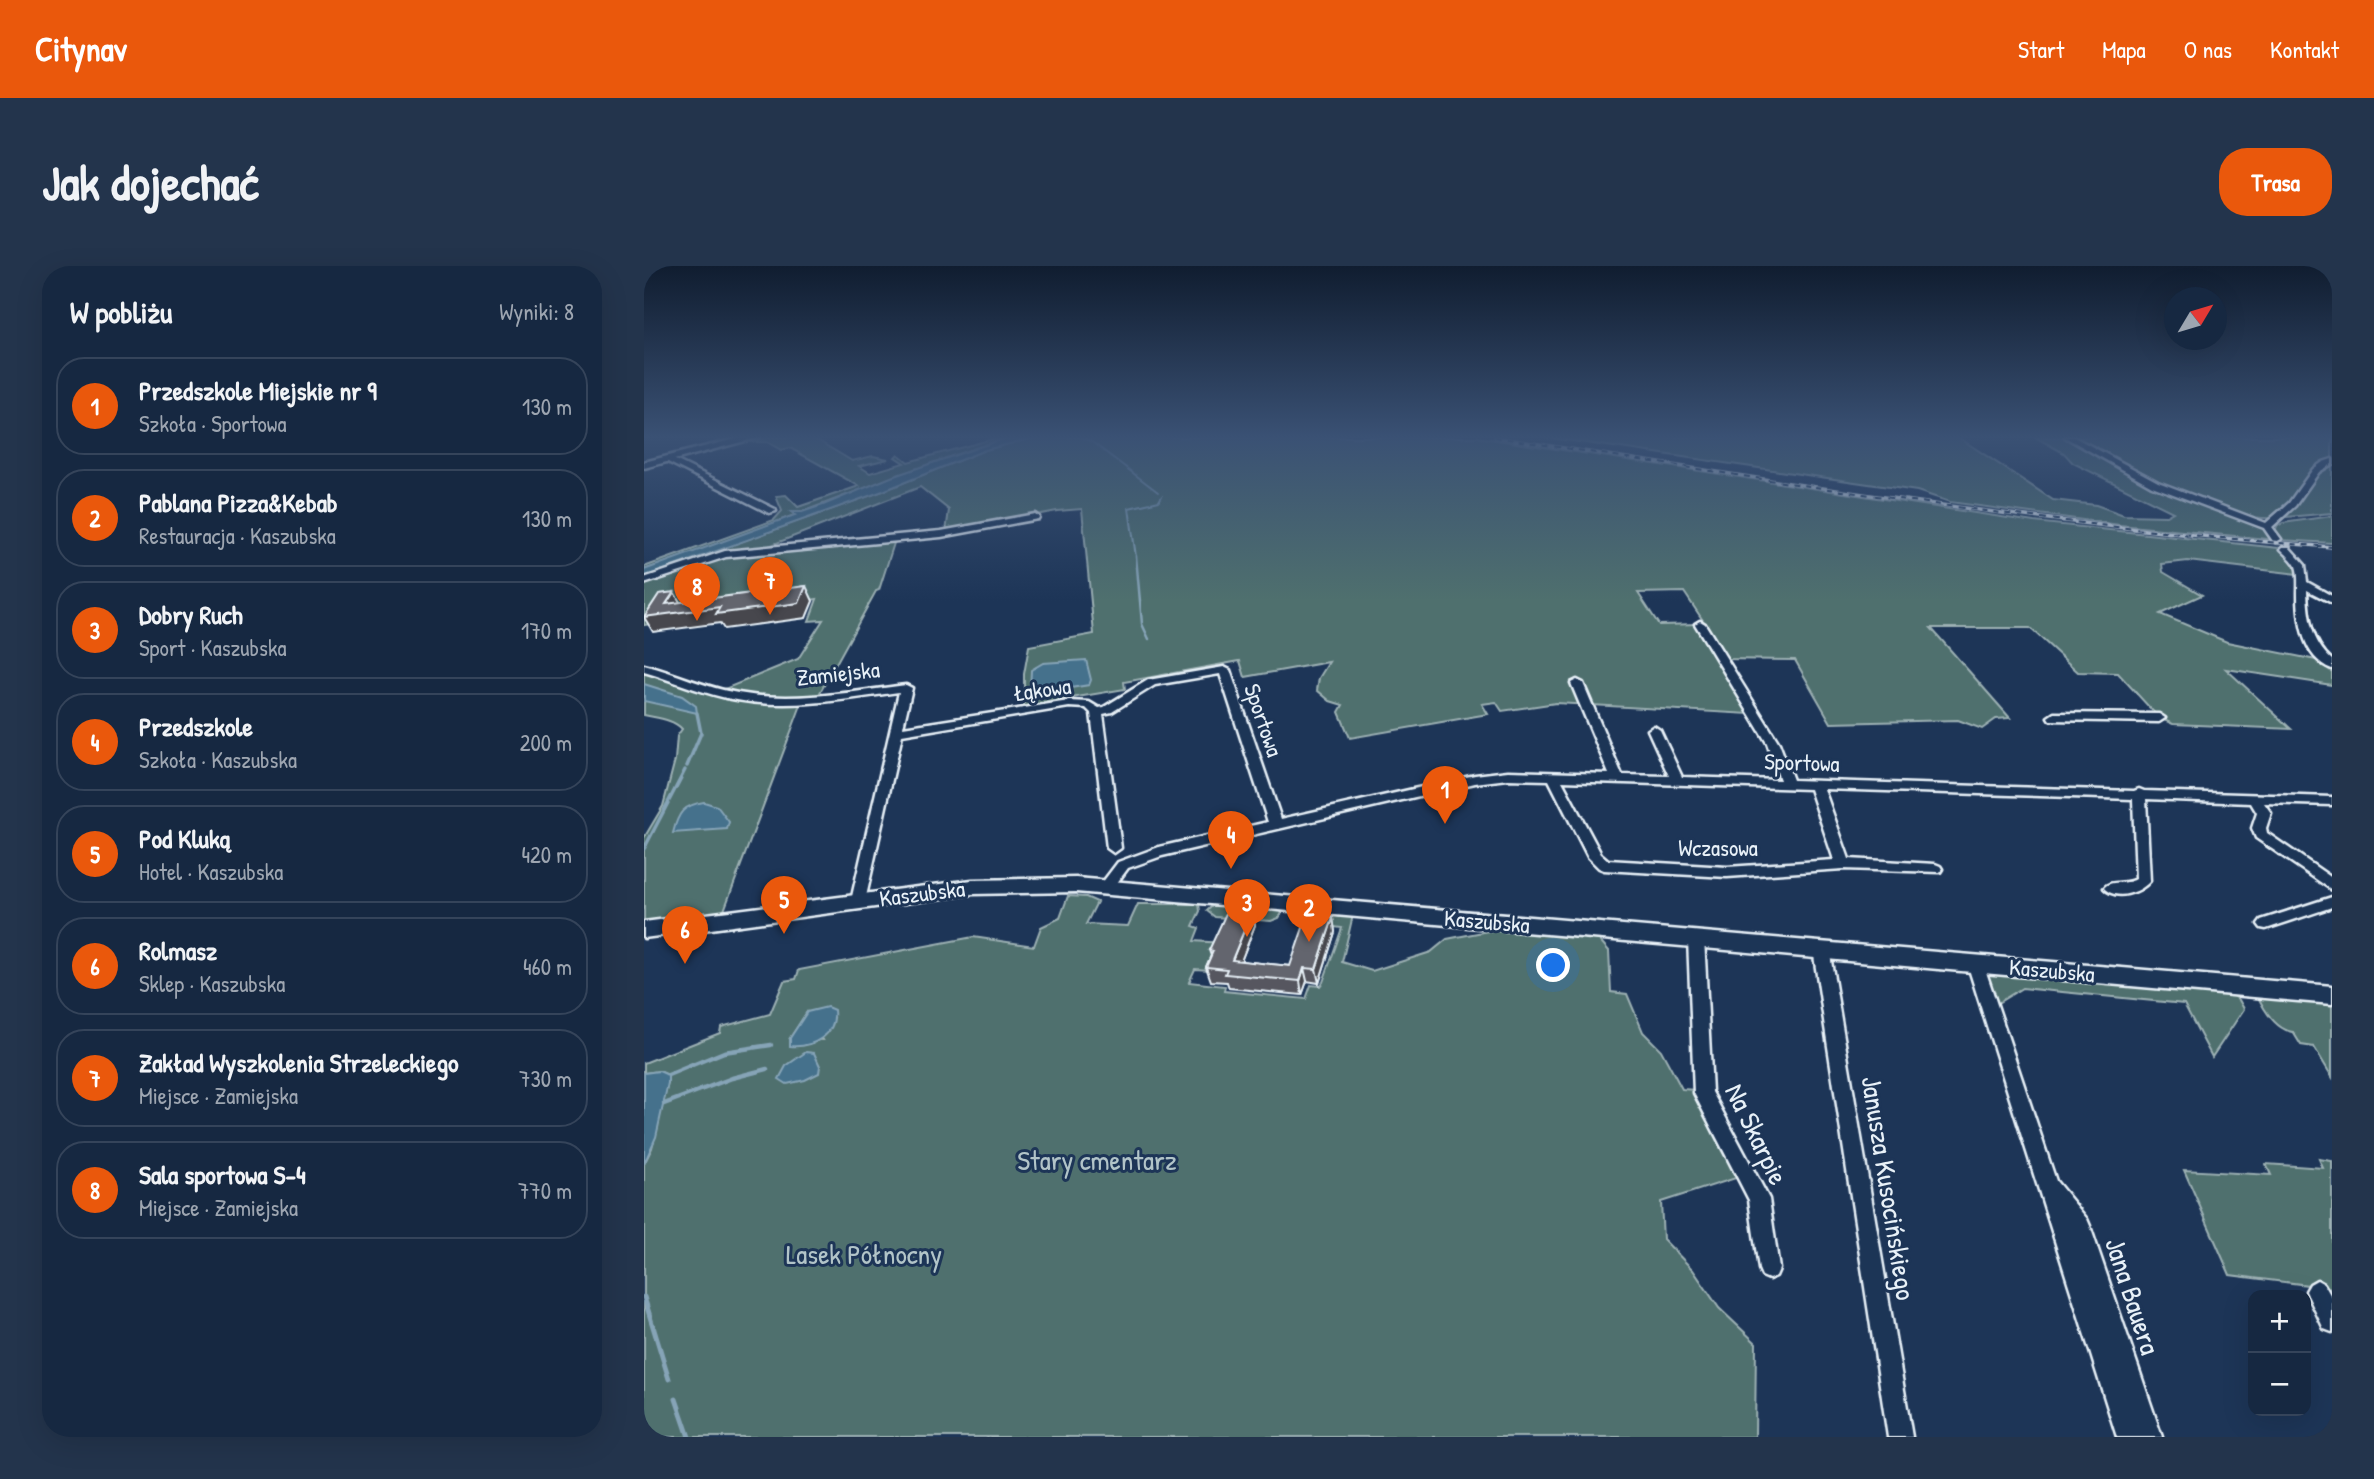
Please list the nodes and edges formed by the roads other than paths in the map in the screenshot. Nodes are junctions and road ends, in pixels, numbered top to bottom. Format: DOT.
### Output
graph roads {
  1 [pos="732,492"];
  2 [pos="2178,492"];
  3 [pos="2302,492"];
  4 [pos="772,512"];
  5 [pos="1035,517"];
  6 [pos="2271,523"];
  7 [pos="2276,539"];
  8 [pos="2286,549"];
  9 [pos="644,581"];
  10 [pos="2303,584"];
  11 [pos="2332,600"];
  12 [pos="1700,624"];
  13 [pos="2332,666"];
  14 [pos="644,668"];
  15 [pos="1577,683"];
  16 [pos="1097,712"];
  17 [pos="2054,717"];
  18 [pos="2159,718"];
  19 [pos="1654,730"];
  20 [pos="896,732"];
  21 [pos="1555,775"];
  22 [pos="1617,777"];
  23 [pos="1676,778"];
  24 [pos="1787,782"];
  25 [pos="1815,783"];
  26 [pos="2138,793"];
  27 [pos="2255,799"];
  28 [pos="2332,801"];
  29 [pos="1276,825"];
  30 [pos="1114,848"];
  31 [pos="1843,864"];
  32 [pos="1935,869"];
  33 [pos="2332,885"];
  34 [pos="1106,887"];
  35 [pos="2111,888"];
  36 [pos="858,901"];
  37 [pos="2332,902"];
  38 [pos="2266,924"];
  39 [pos="644,930"];
  40 [pos="1696,938"];
  41 [pos="1821,949"];
  42 [pos="1978,963"];
  43 [pos="2332,995"];
  44 [pos="2045,1181"];
  45 [pos="2071,1262"];
  46 [pos="2093,1265"];
  47 [pos="1769,1269"];
  48 [pos="2317,1291"];
  49 [pos="2332,1321"];
  50 [pos="1900,1437"];
  51 [pos="2129,1437"];
  52 [pos="2150,1437"];
  1 -- 4 [label="street"];
  2 -- 6 [label="street"];
  3 -- 6 [label="street"];
  5 -- 9 [label="street"];
  6 -- 7 [label="street"];
  8 -- 10 [label="street"];
  10 -- 11 [label="street"];
  10 -- 13 [label="street"];
  12 -- 24 [label="street"];
  14 -- 20 [label="street, Zamiejska"];
  15 -- 22 [label="street"];
  16 -- 20 [label="street, Łąkowa"];
  16 -- 29 [label="street, Sportowa"];
  16 -- 30 [label="street, Łąkowa"];
  17 -- 18 [label="street"];
  19 -- 23 [label="street"];
  20 -- 36 [label="street, Zamiejska"];
  21 -- 22 [label="street, Sportowa"];
  21 -- 29 [label="street, Sportowa"];
  21 -- 31 [label="street, Wczasowa"];
  22 -- 23 [label="street, Sportowa"];
  23 -- 24 [label="street, Sportowa"];
  24 -- 25 [label="street, Sportowa"];
  25 -- 26 [label="street, Sportowa"];
  25 -- 31 [label="street"];
  26 -- 27 [label="street, Sportowa"];
  26 -- 35 [label="street"];
  27 -- 28 [label="street, Sportowa"];
  27 -- 33 [label="street"];
  29 -- 34 [label="street, Sportowa"];
  31 -- 32 [label="street, Wczasowa"];
  34 -- 36 [label="main road, Kaszubska"];
  34 -- 40 [label="main road, Kaszubska"];
  36 -- 39 [label="main road, Kaszubska"];
  37 -- 38 [label="street"];
  40 -- 41 [label="main road, Kaszubska"];
  40 -- 47 [label="street, Na Skarpie"];
  41 -- 42 [label="main road, Kaszubska"];
  41 -- 50 [label="street, Janusza Kusocińskiego"];
  42 -- 43 [label="main road, Kaszubska"];
  42 -- 44 [label="street, Jana Bauera"];
  44 -- 45 [label="street, Jana Bauera"];
  44 -- 46 [label="street, Jana Bauera"];
  45 -- 46 [label="street"];
  45 -- 51 [label="street, Jana Bauera"];
  46 -- 52 [label="street, Jana Bauera"];
  48 -- 49 [label="street"];
}
